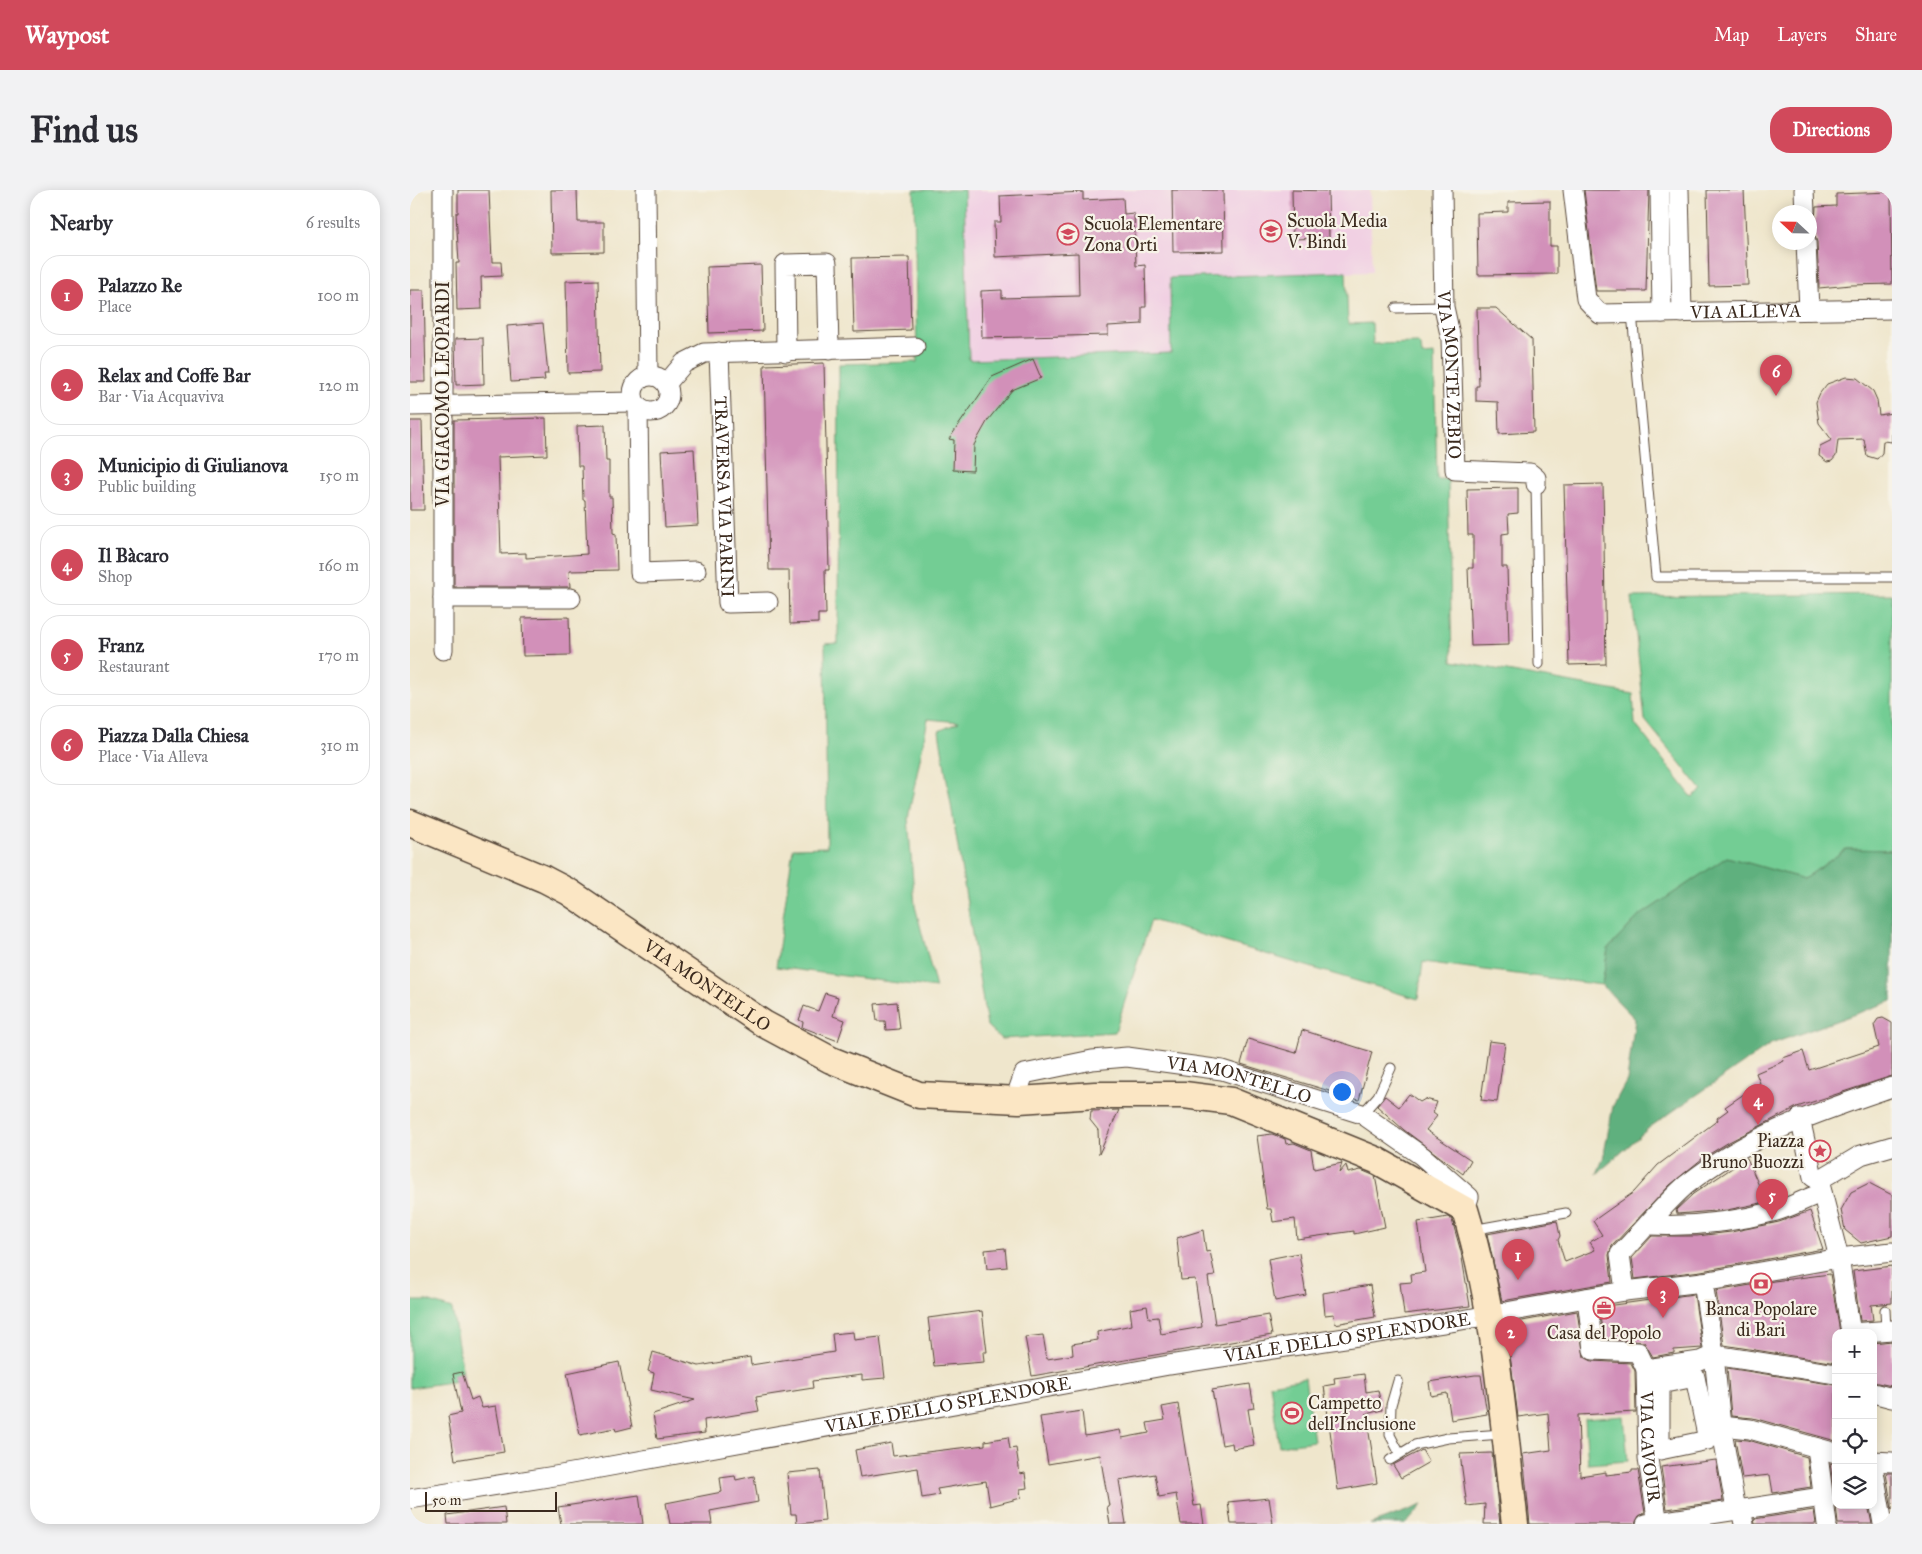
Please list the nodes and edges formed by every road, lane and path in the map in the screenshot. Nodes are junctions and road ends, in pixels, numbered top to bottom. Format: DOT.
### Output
graph roads {
  1 [pos="443,190"];
  2 [pos="646,190"];
  3 [pos="1442,190"];
  4 [pos="1573,190"];
  5 [pos="1660,190"];
  6 [pos="1679,190"];
  7 [pos="1804,190"];
  8 [pos="1805,205"];
  9 [pos="1806,250"];
  10 [pos="1444,307"];
  11 [pos="1396,308"];
  12 [pos="1892,309"];
  13 [pos="1809,310"];
  14 [pos="1662,313"];
  15 [pos="1682,313"];
  16 [pos="1632,314"];
  17 [pos="915,347"];
  18 [pos="829,350"];
  19 [pos="719,352"];
  20 [pos="786,352"];
  21 [pos="648,375"];
  22 [pos="667,383"];
  23 [pos="443,404"];
  24 [pos="636,404"];
  25 [pos="410,406"];
  26 [pos="1536,484"];
  27 [pos="696,571"];
  28 [pos="1892,577"];
  29 [pos="443,598"];
  30 [pos="571,598"];
  31 [pos="768,602"];
  32 [pos="443,650"];
  33 [pos="1538,664"];
  34 [pos="410,823"];
  35 [pos="1391,1068"];
  36 [pos="1892,1087"];
  37 [pos="1019,1100"];
  38 [pos="1362,1114"];
  39 [pos="1800,1118"];
  40 [pos="1892,1146"];
  41 [pos="1820,1187"];
  42 [pos="1566,1213"];
  43 [pos="1468,1220"];
  44 [pos="1649,1225"];
  45 [pos="1892,1252"];
  46 [pos="1839,1258"];
  47 [pos="1703,1282"];
  48 [pos="1625,1291"];
  49 [pos="1587,1298"];
  50 [pos="1885,1310"];
  51 [pos="1488,1315"];
  52 [pos="1850,1329"];
  53 [pos="1889,1330"];
  54 [pos="1714,1355"];
  55 [pos="1646,1369"];
  56 [pos="1832,1373"];
  57 [pos="1398,1380"];
  58 [pos="1877,1394"];
  59 [pos="1892,1398"];
  60 [pos="1721,1426"];
  61 [pos="1505,1434"];
  62 [pos="1725,1448"];
  63 [pos="1817,1448"];
  64 [pos="1832,1452"];
  65 [pos="1400,1454"];
  66 [pos="1654,1454"];
  67 [pos="1390,1460"];
  68 [pos="1877,1462"];
  69 [pos="1892,1462"];
  70 [pos="1877,1489"];
  71 [pos="1822,1497"];
  72 [pos="410,1499"];
  73 [pos="1743,1517"];
  74 [pos="1654,1523"];
  75 [pos="1515,1524"];
  76 [pos="1827,1524"];
  77 [pos="1883,1524"];
  1 -- 23 [label="street, VIA GIACOMO LEOPARDI"];
  2 -- 21 [label="street"];
  3 -- 10 [label="street, VIA MONTE ZEBIO"];
  4 -- 16 [label="street, VIA ALLEVA"];
  5 -- 14 [label="street"];
  6 -- 15 [label="street"];
  7 -- 8 [label="street"];
  9 -- 13 [label="street"];
  10 -- 11 [label="lane"];
  10 -- 26 [label="street, VIA MONTE ZEBIO"];
  12 -- 13 [label="street, VIA ALLEVA"];
  13 -- 15 [label="street, VIA ALLEVA"];
  14 -- 15 [label="street, VIA ALLEVA"];
  14 -- 16 [label="street, VIA ALLEVA"];
  16 -- 28 [label="lane"];
  17 -- 18 [label="street"];
  18 -- 20 [label="street"];
  18 -- 20 [label="street"];
  19 -- 20 [label="street"];
  19 -- 22 [label="street"];
  19 -- 31 [label="street, TRAVERSA VIA PARINI"];
  21 -- 22 [label="street"];
  21 -- 24 [label="street"];
  22 -- 24 [label="street"];
  23 -- 24 [label="street"];
  23 -- 25 [label="street"];
  23 -- 29 [label="street, VIA GIACOMO LEOPARDI"];
  24 -- 27 [label="street, TRAVERSA VIA PARINI"];
  26 -- 33 [label="lane, VIA MONTE ZEBIO"];
  29 -- 30 [label="street"];
  29 -- 32 [label="street, VIA GIACOMO LEOPARDI"];
  34 -- 37 [label="main road, VIA MONTELLO"];
  35 -- 38 [label="lane"];
  36 -- 39 [label="street"];
  37 -- 38 [label="street, VIA MONTELLO"];
  37 -- 43 [label="main road, VIA MONTELLO"];
  38 -- 43 [label="street, VIA MONTELLO"];
  39 -- 41 [label="street"];
  39 -- 44 [label="street"];
  40 -- 41 [label="street"];
  41 -- 44 [label="street"];
  41 -- 46 [label="street"];
  42 -- 43 [label="lane"];
  43 -- 51 [label="main road, VIA MONTELLO"];
  44 -- 48 [label="street"];
  45 -- 46 [label="street, VIALE DELLO SPLENDORE"];
  46 -- 47 [label="street, VIALE DELLO SPLENDORE"];
  46 -- 52 [label="street"];
  47 -- 48 [label="street, VIALE DELLO SPLENDORE"];
  47 -- 54 [label="street"];
  48 -- 49 [label="street, VIALE DELLO SPLENDORE"];
  49 -- 51 [label="street, VIALE DELLO SPLENDORE"];
  49 -- 55 [label="street"];
  50 -- 53 [label="lane"];
  51 -- 61 [label="main road, VIA MONTELLO"];
  51 -- 72 [label="street, VIALE DELLO SPLENDORE"];
  54 -- 55 [label="street"];
  54 -- 56 [label="street"];
  54 -- 60 [label="street"];
  55 -- 66 [label="street, VIA CAVOUR"];
  57 -- 65 [label="lane"];
  58 -- 59 [label="street"];
  60 -- 62 [label="street"];
  60 -- 63 [label="street"];
  61 -- 65 [label="lane"];
  61 -- 75 [label="main road, VIA MONTELLO"];
  62 -- 66 [label="street"];
  62 -- 73 [label="street"];
  63 -- 64 [label="street"];
  63 -- 71 [label="street"];
  65 -- 67 [label="lane"];
  66 -- 74 [label="street, VIA CAVOUR"];
  68 -- 69 [label="street"];
  70 -- 77 [label="street"];
  71 -- 73 [label="street"];
  71 -- 76 [label="street"];
  73 -- 74 [label="street"];
}
